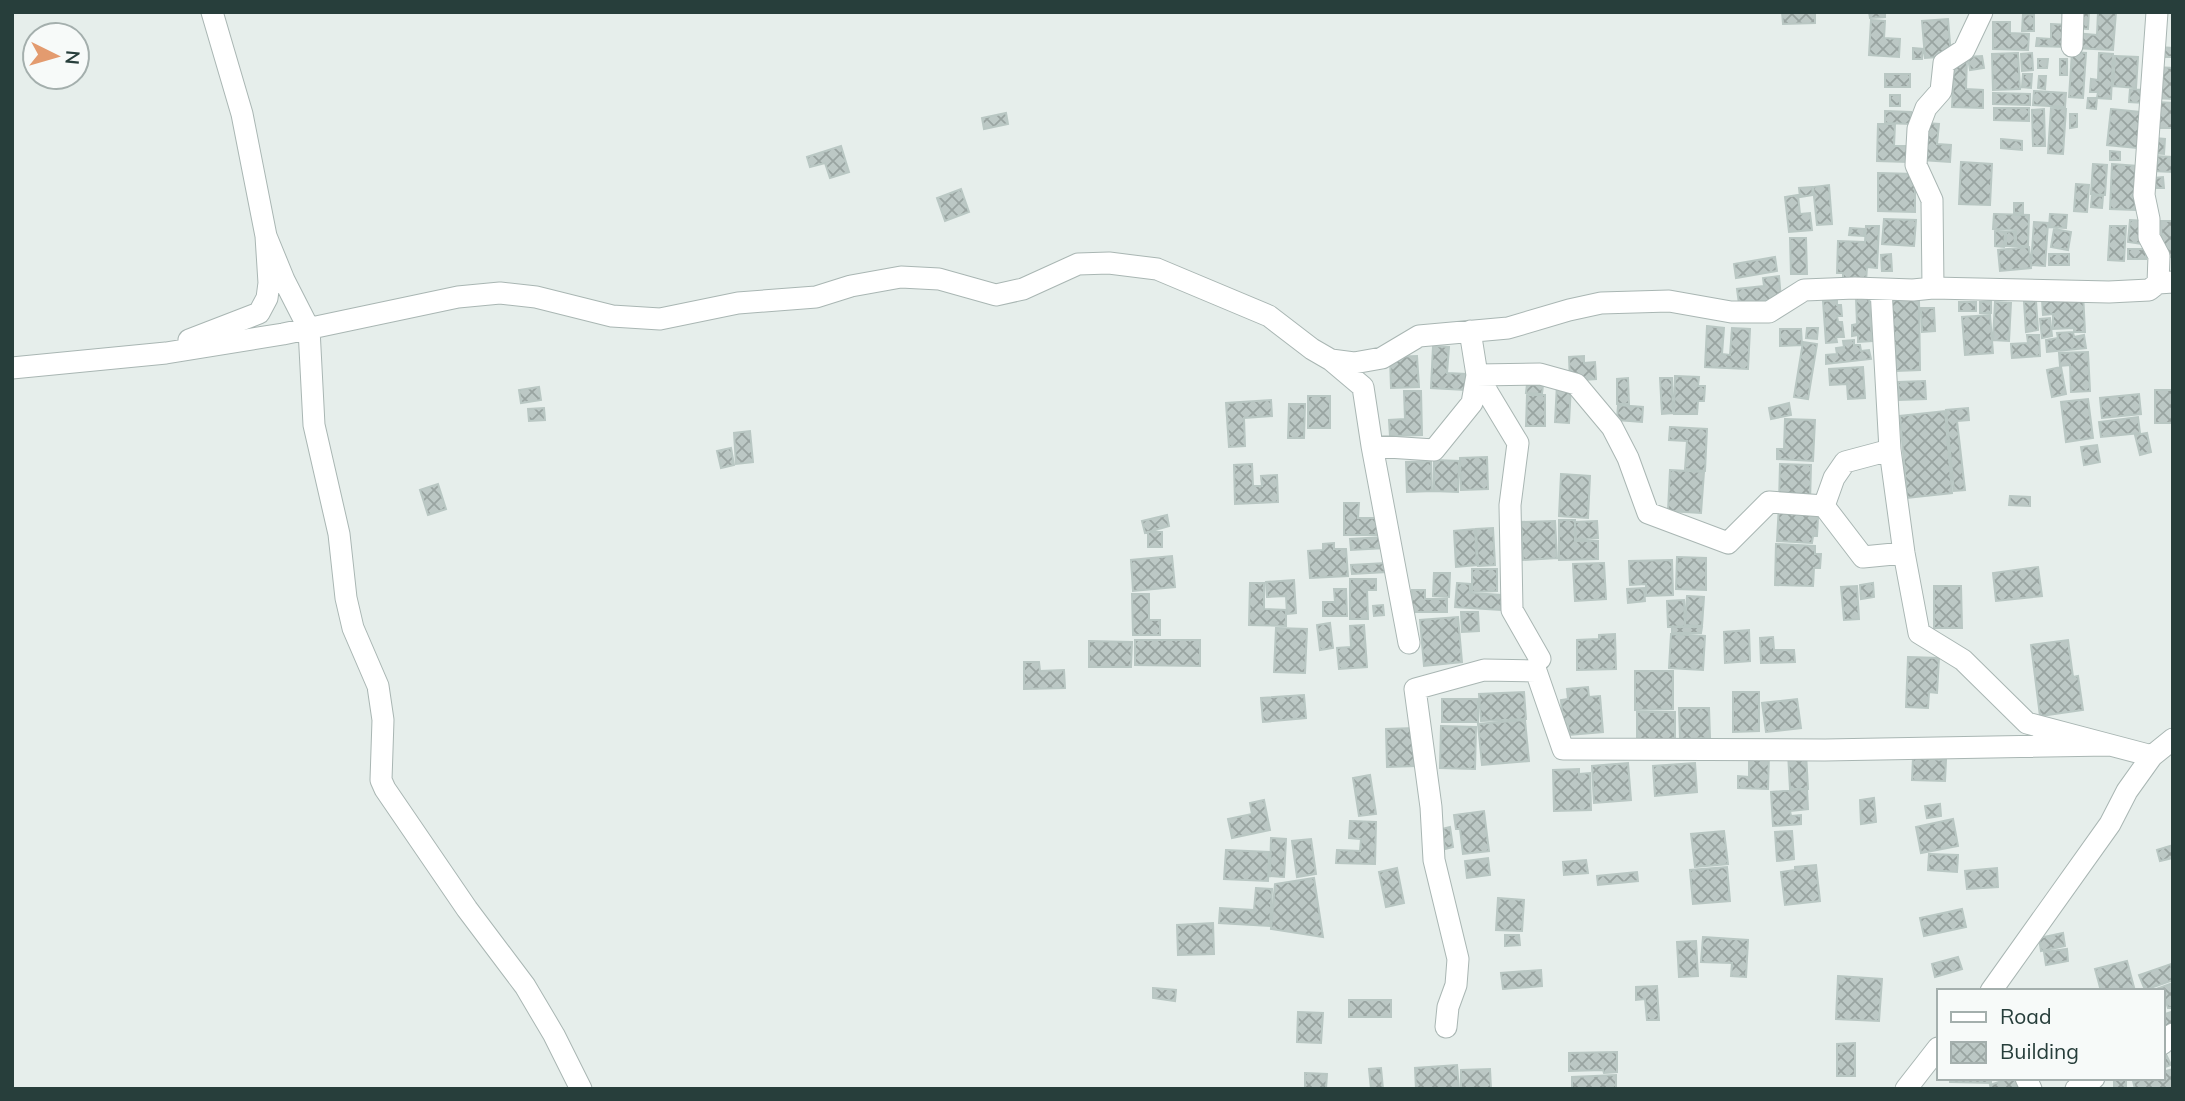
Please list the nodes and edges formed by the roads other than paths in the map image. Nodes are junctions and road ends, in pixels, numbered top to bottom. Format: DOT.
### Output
graph roads {
  1 [pos="212,12"];
  2 [pos="1982,12"];
  3 [pos="2073,12"];
  4 [pos="2157,12"];
  5 [pos="2072,46"];
  6 [pos="266,236"];
  7 [pos="2165,282"];
  8 [pos="1933,288"];
  9 [pos="1881,289"];
  10 [pos="309,329"];
  11 [pos="1470,331"];
  12 [pos="166,353"];
  13 [pos="1331,360"];
  14 [pos="12,368"];
  15 [pos="1478,375"];
  16 [pos="1372,446"];
  17 [pos="1890,450"];
  18 [pos="1824,506"];
  19 [pos="1904,553"];
  20 [pos="1409,643"];
  21 [pos="1540,659"];
  22 [pos="2173,739"];
  23 [pos="2109,745"];
  24 [pos="2152,756"];
  25 [pos="1992,989"];
  26 [pos="1446,1027"];
  27 [pos="1937,1049"];
  28 [pos="581,1089"];
  29 [pos="1906,1089"];
  1 -- 6 [label="street"];
  2 -- 8 [label="street"];
  3 -- 5 [label="street"];
  4 -- 7 [label="street"];
  6 -- 10 [label="street"];
  6 -- 12 [label="street"];
  7 -- 8 [label="street"];
  8 -- 9 [label="street"];
  9 -- 11 [label="street"];
  9 -- 17 [label="street"];
  10 -- 12 [label="street"];
  10 -- 13 [label="street"];
  10 -- 28 [label="street"];
  11 -- 13 [label="street"];
  11 -- 15 [label="street"];
  12 -- 14 [label="street"];
  13 -- 16 [label="street"];
  15 -- 16 [label="street"];
  15 -- 18 [label="street"];
  15 -- 21 [label="street"];
  16 -- 20 [label="street"];
  17 -- 18 [label="street"];
  17 -- 19 [label="street"];
  18 -- 19 [label="street"];
  19 -- 23 [label="street"];
  22 -- 24 [label="street"];
  23 -- 24 [label="street"];
  23 -- 26 [label="street"];
  24 -- 25 [label="street"];
  27 -- 29 [label="street"];
}
